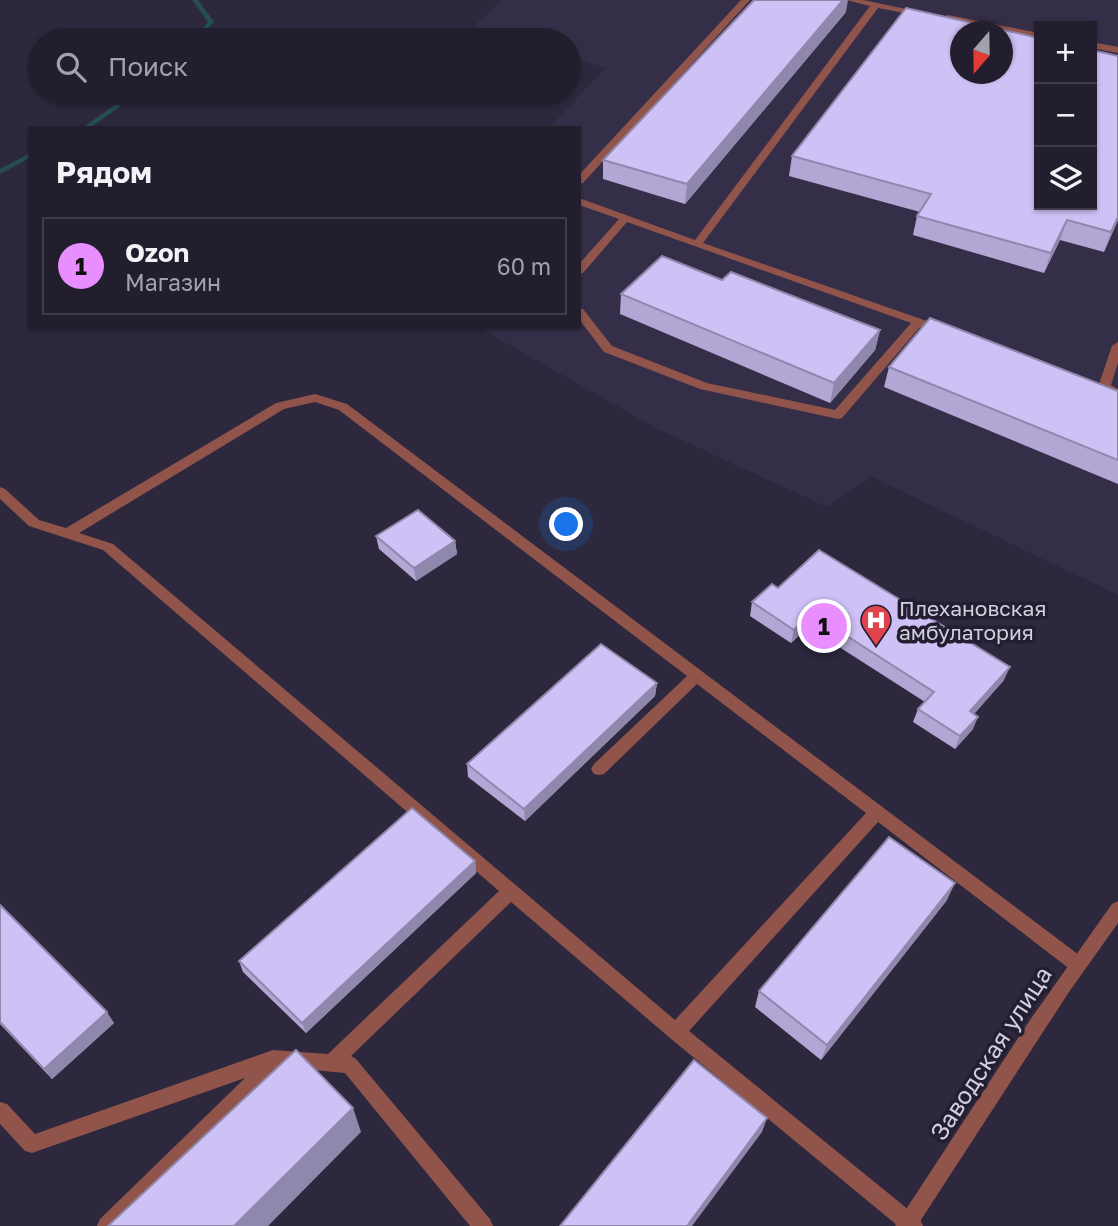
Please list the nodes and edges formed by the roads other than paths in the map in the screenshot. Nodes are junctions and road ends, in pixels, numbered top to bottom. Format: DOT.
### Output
graph roads {
  1 [pos="746,0"];
  2 [pos="850,0"];
  3 [pos="876,5"];
  4 [pos="1034,35"];
  5 [pos="1097,47"];
  6 [pos="1118,50"];
  7 [pos="581,179"];
  8 [pos="581,202"];
  9 [pos="625,218"];
  10 [pos="696,244"];
  11 [pos="581,269"];
  12 [pos="581,314"];
  13 [pos="918,322"];
  14 [pos="955,335"];
  15 [pos="1118,346"];
  16 [pos="1118,394"];
  17 [pos="0,492"];
  18 [pos="67,534"];
  19 [pos="697,675"];
  20 [pos="599,769"];
  21 [pos="878,811"];
  22 [pos="511,891"];
  23 [pos="1118,909"];
  24 [pos="1077,964"];
  25 [pos="676,1032"];
  26 [pos="278,1058"];
  27 [pos="331,1063"];
  28 [pos="0,1111"];
  29 [pos="909,1225"];
  30 [pos="107,1226"];
  31 [pos="483,1226"];
  1 -- 7 [label="street"];
  2 -- 3 [label="street"];
  3 -- 4 [label="street"];
  3 -- 10 [label="street"];
  5 -- 6 [label="street"];
  8 -- 9 [label="street"];
  9 -- 10 [label="street"];
  9 -- 11 [label="street"];
  10 -- 13 [label="street"];
  12 -- 13 [label="street"];
  13 -- 14 [label="street"];
  15 -- 16 [label="street"];
  17 -- 18 [label="street"];
  18 -- 19 [label="street"];
  18 -- 22 [label="street"];
  19 -- 20 [label="street"];
  19 -- 21 [label="street"];
  21 -- 24 [label="street"];
  21 -- 25 [label="street"];
  22 -- 25 [label="street"];
  22 -- 27 [label="street"];
  23 -- 24 [label="street, Заводская улица"];
  24 -- 29 [label="street, Заводская улица"];
  25 -- 29 [label="street"];
  26 -- 27 [label="street"];
  26 -- 28 [label="street"];
  26 -- 30 [label="street"];
  27 -- 31 [label="street"];
}
